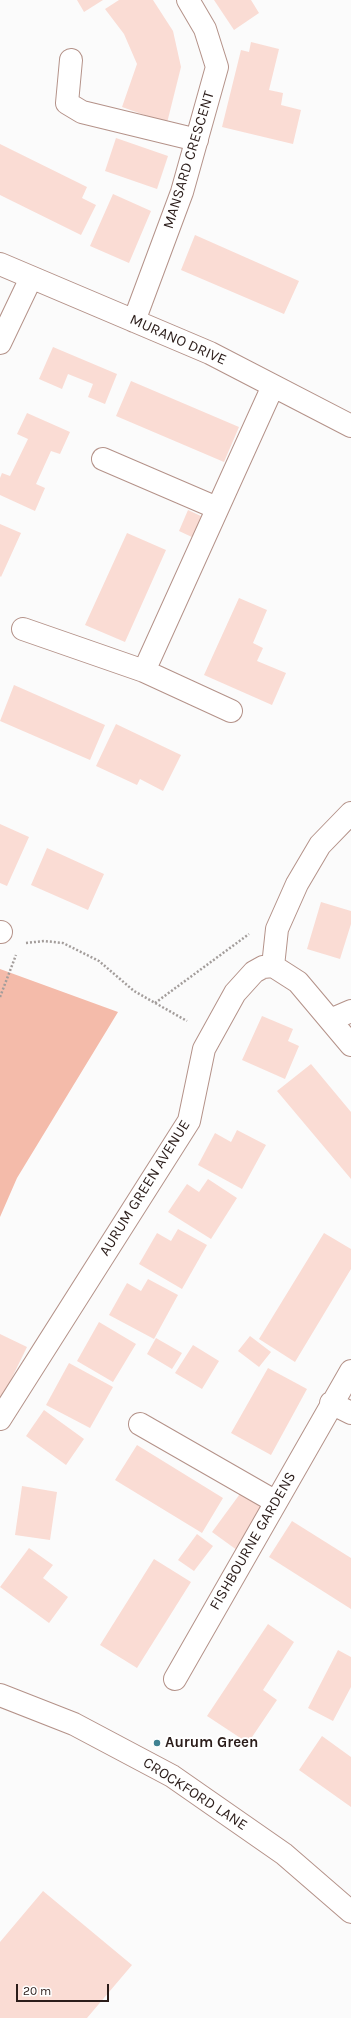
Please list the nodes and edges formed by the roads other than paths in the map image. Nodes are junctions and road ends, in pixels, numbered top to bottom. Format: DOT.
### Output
graph roads {
  1 [pos="188,0"];
  2 [pos="71,60"];
  3 [pos="197,140"];
  4 [pos="0,264"];
  5 [pos="31,278"];
  6 [pos="134,321"];
  7 [pos="0,343"];
  8 [pos="273,386"];
  9 [pos="351,426"];
  10 [pos="103,459"];
  11 [pos="217,508"];
  12 [pos="23,630"];
  13 [pos="144,671"];
  14 [pos="231,711"];
  15 [pos="351,813"];
  16 [pos="273,966"];
  17 [pos="351,1011"];
  18 [pos="330,1020"];
  19 [pos="351,1045"];
  20 [pos="351,1371"];
  21 [pos="331,1403"];
  22 [pos="351,1413"];
  23 [pos="0,1419"];
  24 [pos="140,1424"];
  25 [pos="276,1502"];
  26 [pos="175,1679"];
  27 [pos="0,1695"];
  28 [pos="351,1912"];
  1 -- 3 [label="street, MANSARD CRESCENT"];
  2 -- 3 [label="street"];
  3 -- 6 [label="street, MANSARD CRESCENT"];
  4 -- 5 [label="street, MURANO DRIVE"];
  5 -- 6 [label="street, MURANO DRIVE"];
  5 -- 7 [label="street"];
  6 -- 8 [label="street, MURANO DRIVE"];
  8 -- 9 [label="street, MURANO DRIVE"];
  8 -- 11 [label="street"];
  10 -- 11 [label="street"];
  11 -- 13 [label="street"];
  12 -- 13 [label="street"];
  13 -- 14 [label="street"];
  15 -- 16 [label="street"];
  16 -- 18 [label="street"];
  16 -- 23 [label="street, AURUM GREEN AVENUE"];
  17 -- 18 [label="street"];
  18 -- 19 [label="street"];
  20 -- 21 [label="street, FISHBOURNE GARDENS"];
  21 -- 22 [label="street"];
  21 -- 25 [label="street, FISHBOURNE GARDENS"];
  24 -- 25 [label="street"];
  25 -- 26 [label="street, FISHBOURNE GARDENS"];
  27 -- 28 [label="street, CROCKFORD LANE"];
}
